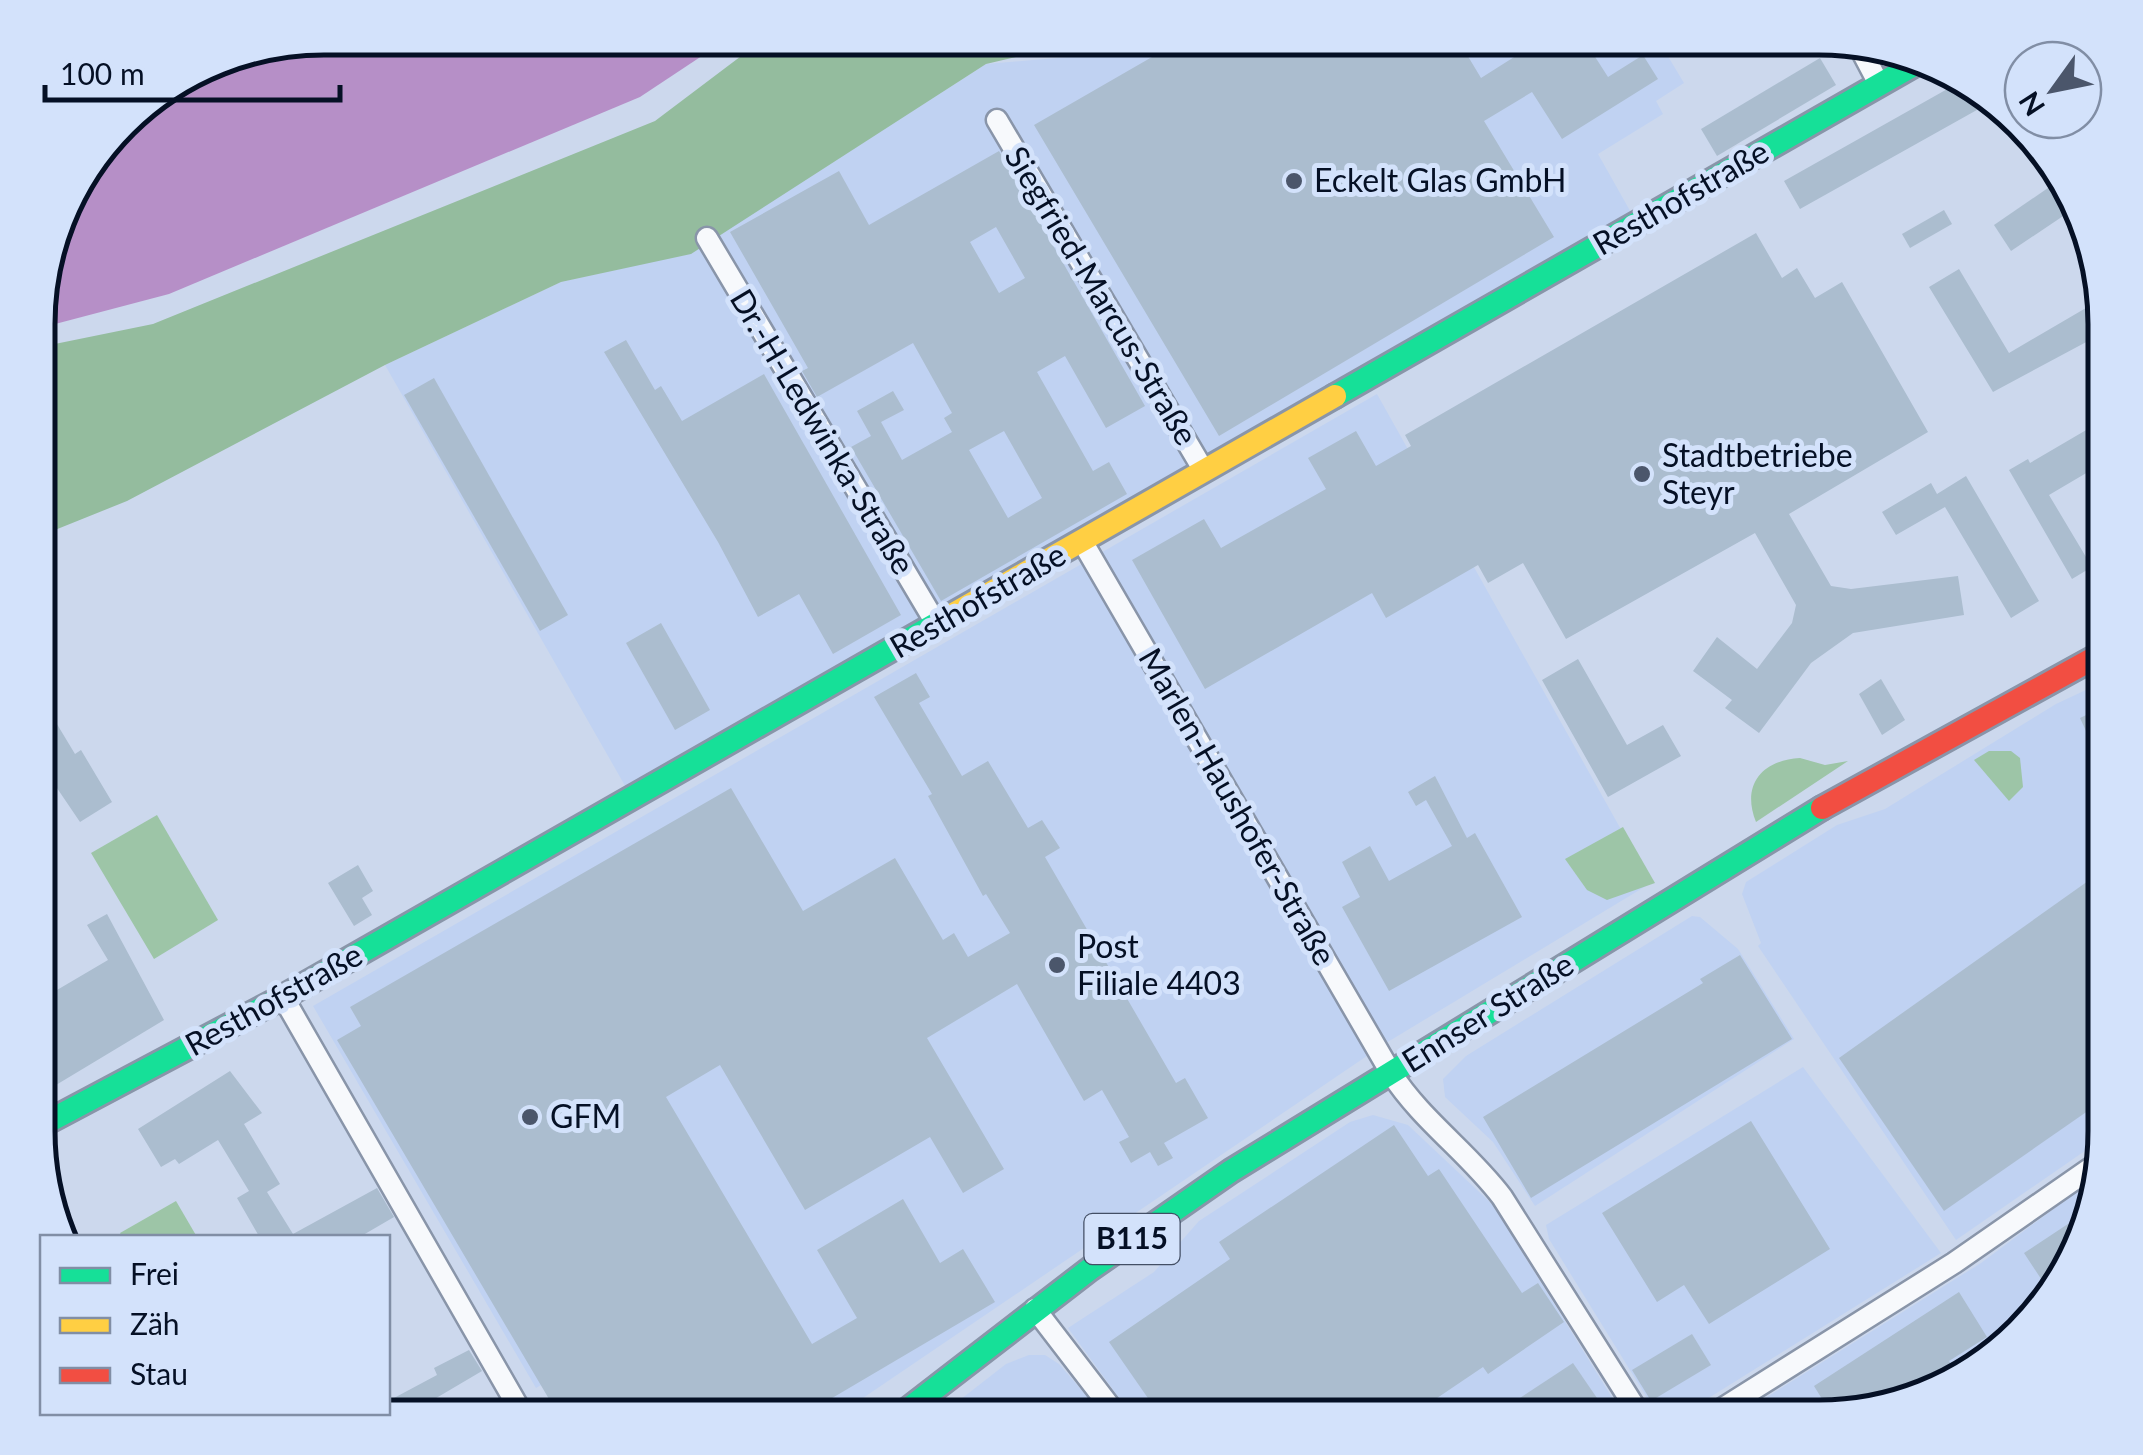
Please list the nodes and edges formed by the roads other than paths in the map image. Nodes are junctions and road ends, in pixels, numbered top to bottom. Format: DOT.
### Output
graph roads {
  1 [pos="1866,59"];
  2 [pos="1906,69"];
  3 [pos="1879,84"];
  4 [pos="997,120"];
  5 [pos="707,238"];
  6 [pos="1204,471"];
  7 [pos="1082,541"];
  8 [pos="937,625"];
  9 [pos="2087,662"];
  10 [pos="284,997"];
  11 [pos="1391,1073"];
  12 [pos="56,1118"];
  13 [pos="2084,1172"];
  14 [pos="1035,1309"];
  15 [pos="514,1399"];
  16 [pos="920,1399"];
  17 [pos="1105,1400"];
  18 [pos="1630,1400"];
  19 [pos="1737,1400"];
  1 -- 3 [label="street"];
  2 -- 3 [label="street, Resthofstraße"];
  3 -- 6 [label="street, Resthofstraße"];
  4 -- 6 [label="street, Siegfried-Marcus-Straße"];
  5 -- 8 [label="street, Dr.-H-Ledwinka-Straße"];
  6 -- 7 [label="street, Resthofstraße"];
  7 -- 8 [label="street, Resthofstraße"];
  7 -- 11 [label="street, Marlen-Haushofer-Straße"];
  8 -- 10 [label="street, Resthofstraße"];
  9 -- 11 [label="street, Ennser Straße / B115"];
  10 -- 12 [label="street, Resthofstraße"];
  10 -- 15 [label="street"];
  11 -- 14 [label="street, Ennser Straße / B115"];
  11 -- 18 [label="street, Marlen-Haushofer-Straße"];
  13 -- 19 [label="street"];
  14 -- 16 [label="street, Ennser Straße / B115"];
  14 -- 17 [label="street"];
}
